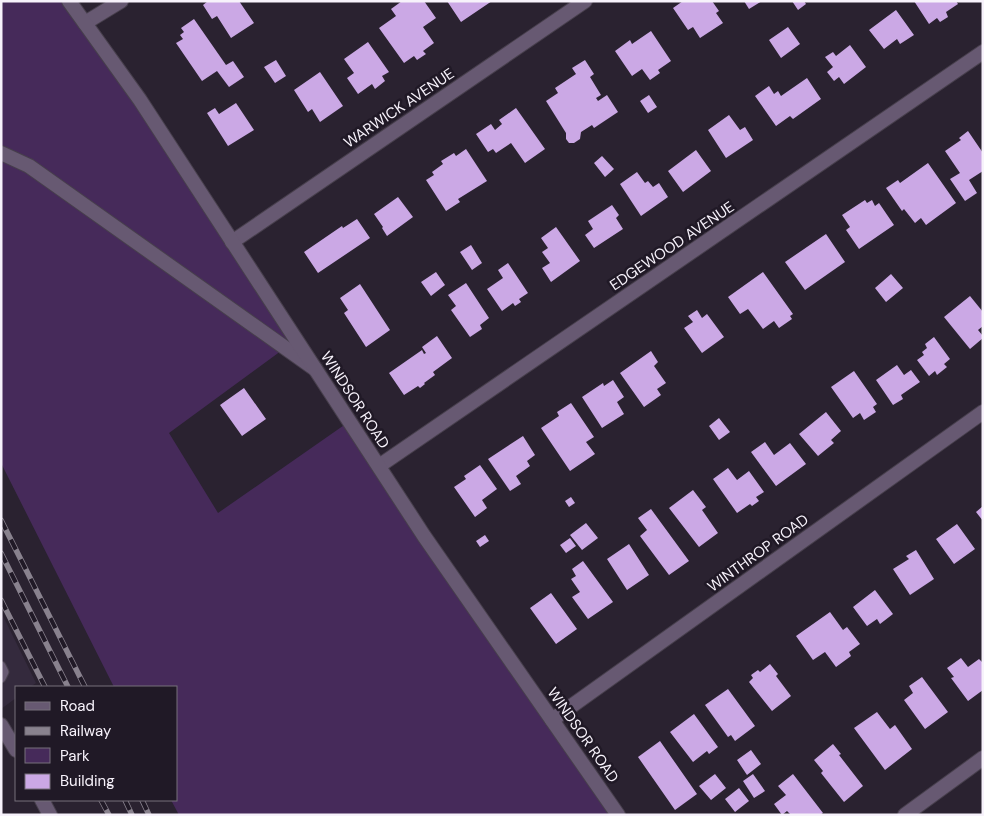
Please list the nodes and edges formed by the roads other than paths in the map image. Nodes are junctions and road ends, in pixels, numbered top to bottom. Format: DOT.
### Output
graph roads {
  1 [pos="69,1"];
  2 [pos="121,1"];
  3 [pos="585,1"];
  4 [pos="84,23"];
  5 [pos="983,52"];
  6 [pos="1,153"];
  7 [pos="232,242"];
  8 [pos="316,369"];
  9 [pos="983,412"];
  10 [pos="379,466"];
  11 [pos="1,666"];
  12 [pos="1,678"];
  13 [pos="552,720"];
  14 [pos="1,726"];
  15 [pos="15,748"];
  16 [pos="983,758"];
  17 [pos="43,801"];
  18 [pos="50,815"];
  19 [pos="618,815"];
  20 [pos="905,815"];
  1 -- 4 [label="street, WINDSOR ROAD"];
  2 -- 4 [label="street"];
  3 -- 7 [label="street, WARWICK AVENUE"];
  4 -- 7 [label="street, WINDSOR ROAD"];
  5 -- 10 [label="street, EDGEWOOD AVENUE"];
  6 -- 8 [label="street"];
  7 -- 8 [label="street, WINDSOR ROAD"];
  8 -- 10 [label="street, WINDSOR ROAD"];
  9 -- 13 [label="street, WINTHROP ROAD"];
  10 -- 13 [label="street, WINDSOR ROAD"];
  11 -- 12 [label="lane"];
  13 -- 19 [label="street, WINDSOR ROAD"];
  14 -- 15 [label="street"];
  16 -- 20 [label="street"];
  17 -- 18 [label="street"];
}
